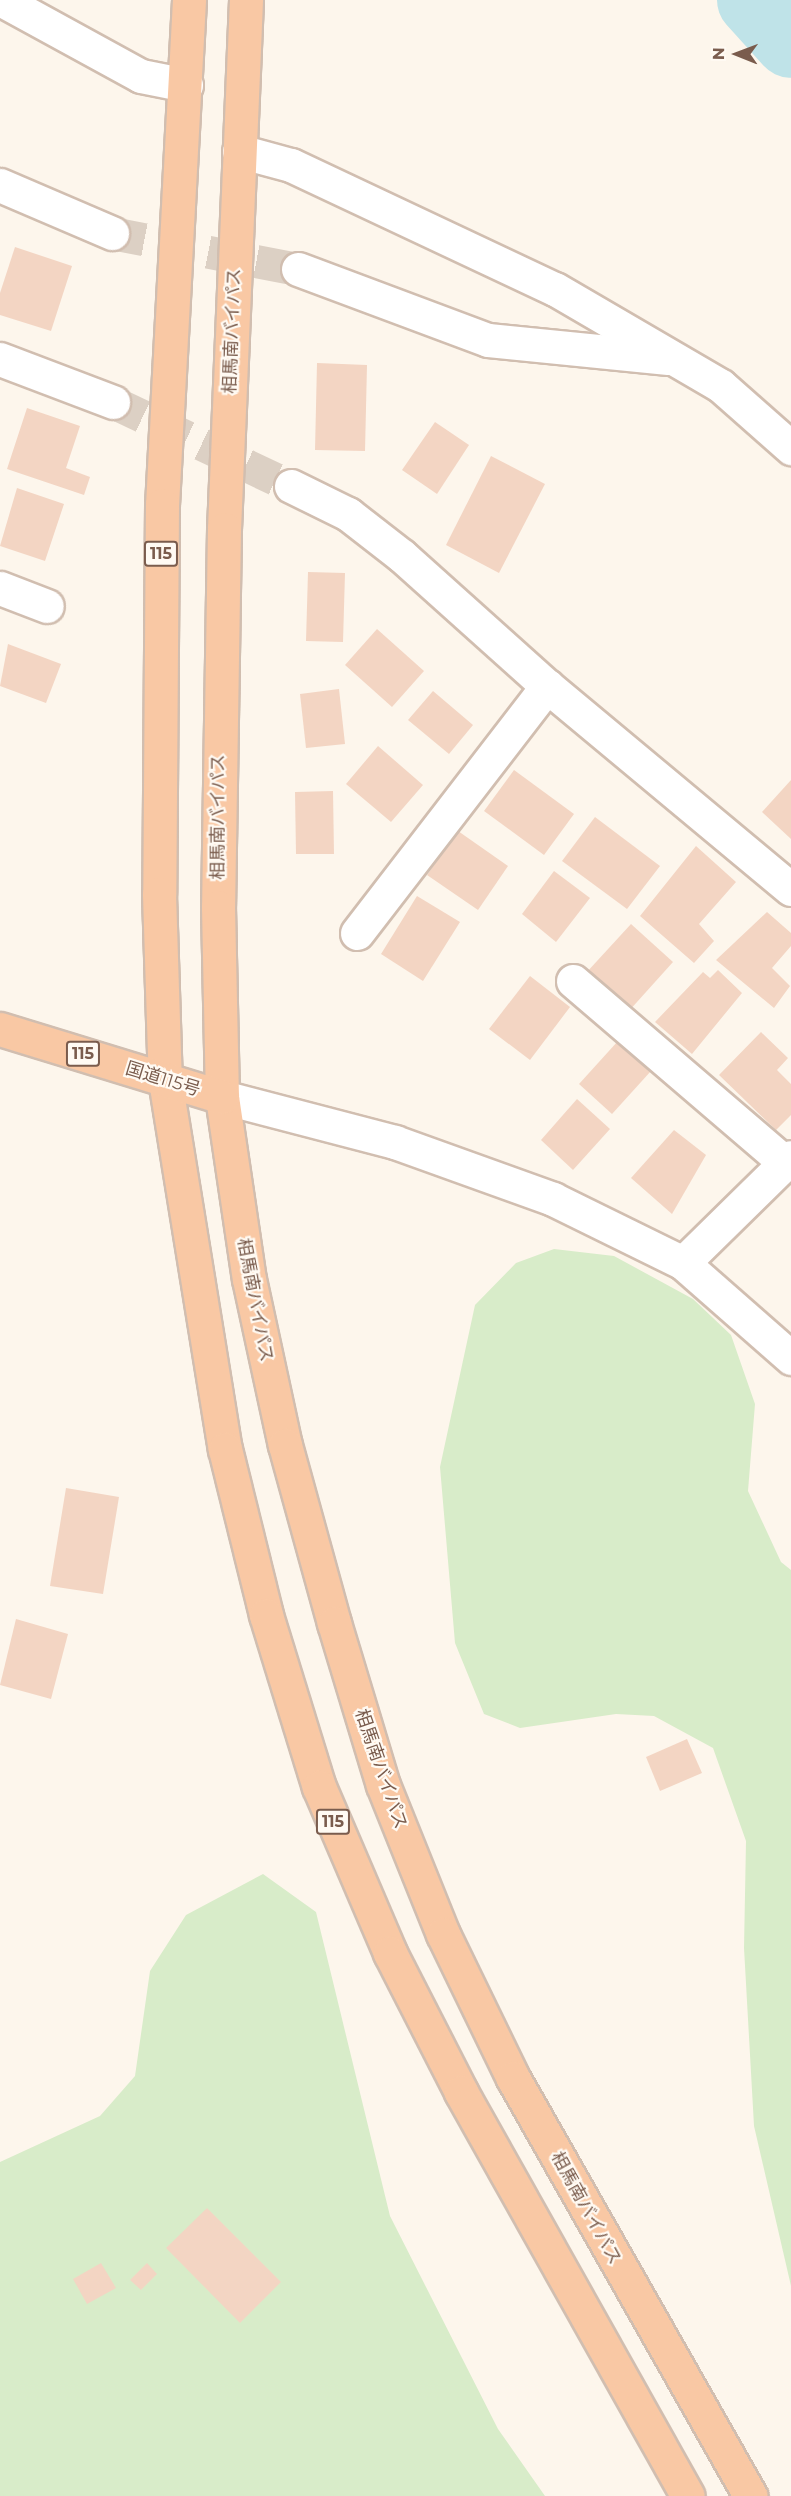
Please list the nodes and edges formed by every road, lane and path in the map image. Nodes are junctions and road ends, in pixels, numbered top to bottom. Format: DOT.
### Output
graph roads {
  1 [pos="2,0"];
  2 [pos="246,0"];
  3 [pos="189,15"];
  4 [pos="186,85"];
  5 [pos="239,151"];
  6 [pos="0,185"];
  7 [pos="112,233"];
  8 [pos="298,269"];
  9 [pos="0,359"];
  10 [pos="679,359"];
  11 [pos="113,402"];
  12 [pos="791,448"];
  13 [pos="291,486"];
  14 [pos="0,588"];
  15 [pos="47,606"];
  16 [pos="547,686"];
  17 [pos="791,889"];
  18 [pos="357,933"];
  19 [pos="573,981"];
  20 [pos="0,1029"];
  21 [pos="165,1080"];
  22 [pos="222,1097"];
  23 [pos="788,1160"];
  24 [pos="683,1263"];
  25 [pos="791,1358"];
  26 [pos="688,2496"];
  27 [pos="750,2496"];
  1 -- 4 [label="street"];
  2 -- 5 [label="highway, 相馬南バイパス"];
  3 -- 4 [label="highway, 115"];
  4 -- 21 [label="highway, 115"];
  5 -- 10 [label="street"];
  5 -- 22 [label="highway, 相馬南バイパス"];
  6 -- 7 [label="street"];
  8 -- 10 [label="street"];
  9 -- 11 [label="street"];
  10 -- 12 [label="street"];
  13 -- 16 [label="street"];
  14 -- 15 [label="street"];
  16 -- 17 [label="street"];
  16 -- 18 [label="street"];
  19 -- 23 [label="street"];
  20 -- 21 [label="highway, 国道115号 / 115"];
  21 -- 22 [label="highway, 国道115号 / 115"];
  21 -- 26 [label="highway, 115"];
  22 -- 24 [label="street"];
  22 -- 27 [label="highway, 相馬南バイパス"];
  23 -- 24 [label="street"];
  24 -- 25 [label="street"];
}
